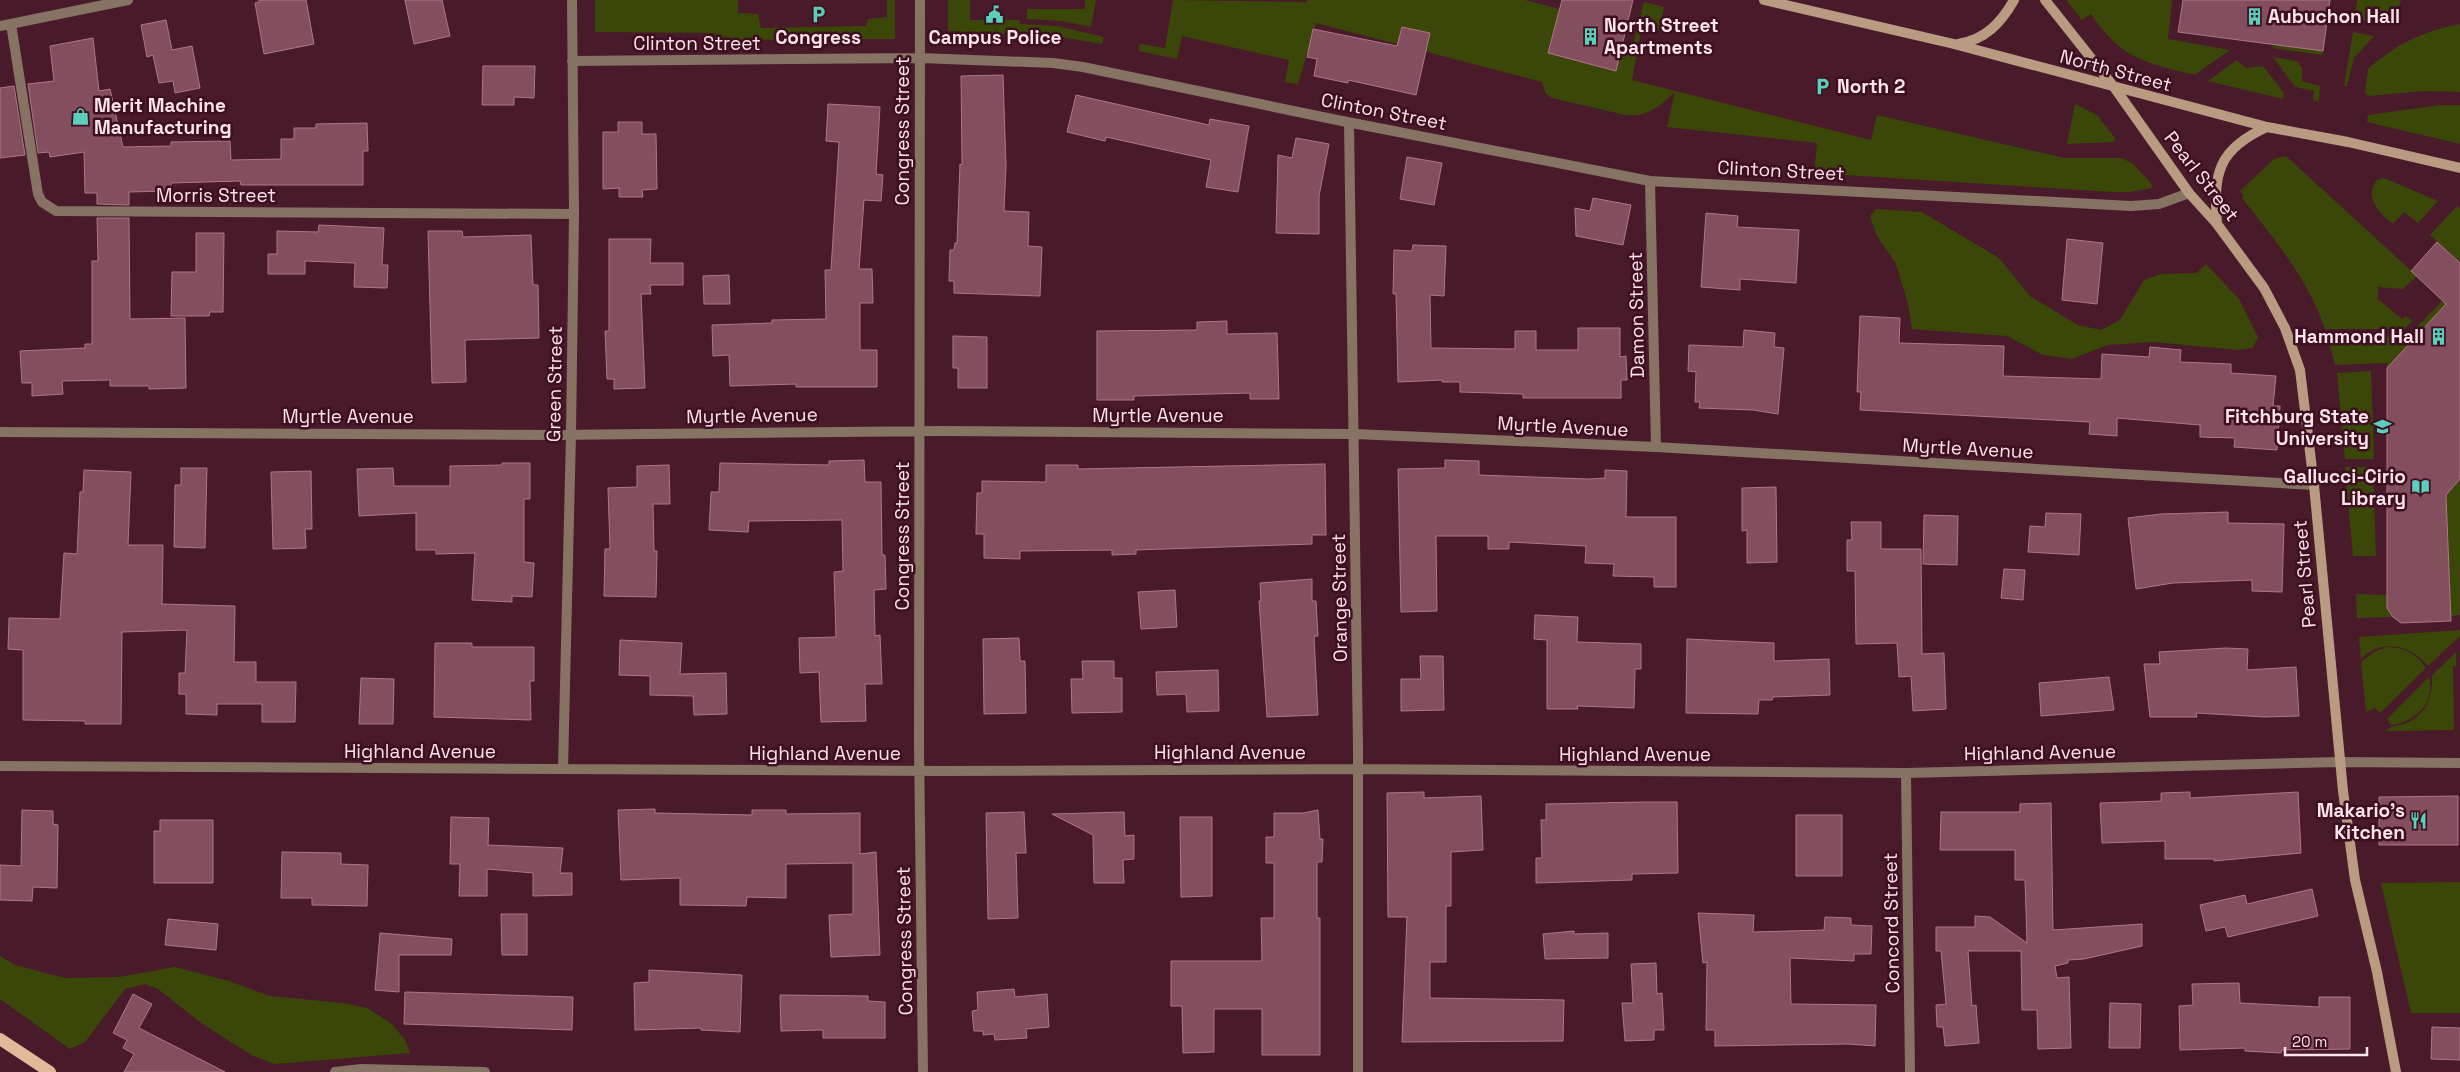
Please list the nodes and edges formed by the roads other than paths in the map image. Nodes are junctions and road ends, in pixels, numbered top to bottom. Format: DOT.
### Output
graph roads {
  1 [pos="128,0"];
  2 [pos="572,0"];
  3 [pos="920,0"];
  4 [pos="1764,0"];
  5 [pos="2014,0"];
  6 [pos="2045,0"];
  7 [pos="11,24"];
  8 [pos="0,26"];
  9 [pos="1954,44"];
  10 [pos="920,58"];
  11 [pos="572,61"];
  12 [pos="2114,87"];
  13 [pos="1350,123"];
  14 [pos="2268,127"];
  15 [pos="2460,168"];
  16 [pos="1650,181"];
  17 [pos="2189,193"];
  18 [pos="574,214"];
  19 [pos="2217,224"];
  20 [pos="920,431"];
  21 [pos="0,432"];
  22 [pos="571,434"];
  23 [pos="1355,434"];
  24 [pos="1656,448"];
  25 [pos="2314,485"];
  26 [pos="2339,762"];
  27 [pos="2460,763"];
  28 [pos="0,766"];
  29 [pos="562,769"];
  30 [pos="1358,769"];
  31 [pos="920,770"];
  32 [pos="1906,773"];
  33 [pos="0,1039"];
  34 [pos="50,1072"];
  35 [pos="336,1072"];
  36 [pos="485,1072"];
  37 [pos="923,1072"];
  38 [pos="1358,1072"];
  39 [pos="1910,1072"];
  40 [pos="2396,1072"];
  1 -- 7 [label="street"];
  2 -- 11 [label="street, Green Street"];
  3 -- 10 [label="street, Congress Street"];
  4 -- 9 [label="main road, North Street"];
  5 -- 9 [label="main road"];
  6 -- 12 [label="main road, Pearl Street"];
  7 -- 8 [label="street"];
  7 -- 18 [label="street, Morris Street"];
  9 -- 12 [label="main road, North Street"];
  10 -- 11 [label="street, Clinton Street"];
  10 -- 13 [label="street, Clinton Street"];
  10 -- 20 [label="street, Congress Street"];
  11 -- 18 [label="street, Green Street"];
  12 -- 14 [label="main road, North Street"];
  12 -- 17 [label="main road, Pearl Street"];
  13 -- 16 [label="street, Clinton Street"];
  13 -- 23 [label="street, Orange Street"];
  14 -- 15 [label="main road, North Street"];
  14 -- 19 [label="main road"];
  16 -- 17 [label="street, Clinton Street"];
  16 -- 24 [label="street, Damon Street"];
  17 -- 19 [label="main road, Pearl Street"];
  18 -- 22 [label="street, Green Street"];
  19 -- 25 [label="main road, Pearl Street"];
  20 -- 22 [label="street, Myrtle Avenue"];
  20 -- 23 [label="street, Myrtle Avenue"];
  20 -- 31 [label="street, Congress Street"];
  21 -- 22 [label="street, Myrtle Avenue"];
  22 -- 29 [label="street, Green Street"];
  23 -- 24 [label="street, Myrtle Avenue"];
  23 -- 30 [label="street, Orange Street"];
  24 -- 25 [label="street, Myrtle Avenue"];
  25 -- 26 [label="main road, Pearl Street"];
  26 -- 27 [label="street, Highland Avenue"];
  26 -- 32 [label="street, Highland Avenue"];
  26 -- 40 [label="main road, Pearl Street"];
  28 -- 29 [label="street, Highland Avenue"];
  29 -- 31 [label="street, Highland Avenue"];
  30 -- 31 [label="street, Highland Avenue"];
  30 -- 32 [label="street, Highland Avenue"];
  30 -- 38 [label="street, Orange Street"];
  31 -- 37 [label="street, Congress Street"];
  32 -- 39 [label="street, Concord Street"];
  33 -- 34 [label="main road"];
  35 -- 36 [label="street"];
}
